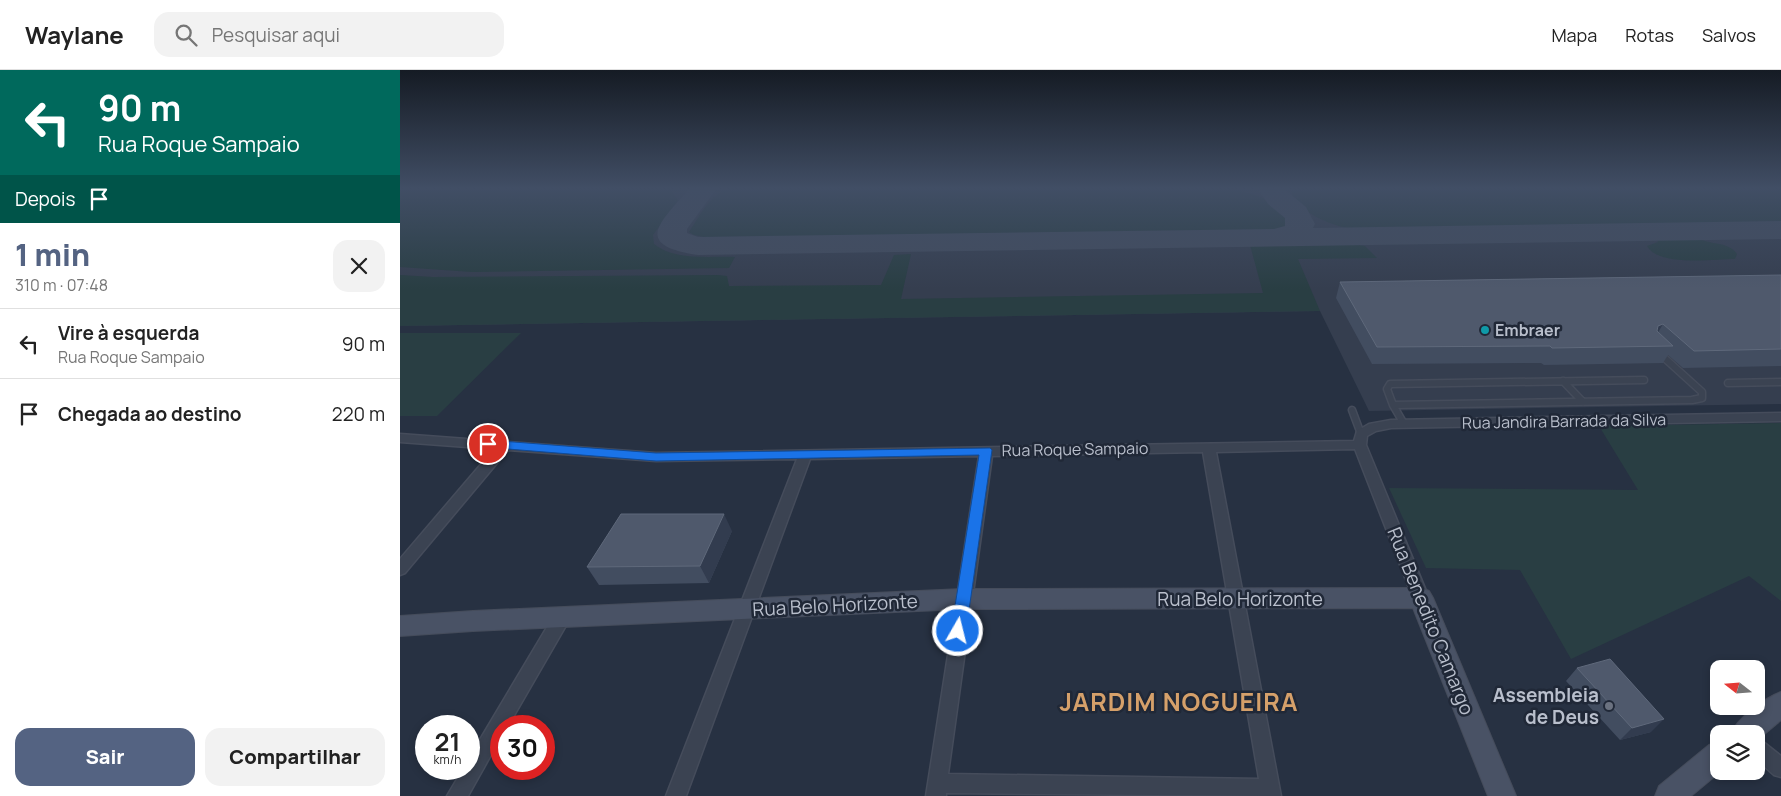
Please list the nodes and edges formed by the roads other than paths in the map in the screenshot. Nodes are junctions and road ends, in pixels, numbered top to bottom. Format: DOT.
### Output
graph roads {
  1 [pos="1652,346"];
  2 [pos="1644,380"];
  3 [pos="1563,381"];
  4 [pos="1781,382"];
  5 [pos="1728,383"];
  6 [pos="1582,402"];
  7 [pos="1393,404"];
  8 [pos="1352,410"];
  9 [pos="1781,417"];
  10 [pos="1404,424"];
  11 [pos="400,438"];
  12 [pos="1361,439"];
  13 [pos="505,445"];
  14 [pos="1209,447"];
  15 [pos="986,450"];
  16 [pos="805,454"];
  17 [pos="400,569"];
  18 [pos="1420,598"];
  19 [pos="963,599"];
  20 [pos="1236,599"];
  21 [pos="746,609"];
  22 [pos="562,618"];
  23 [pos="400,626"];
  24 [pos="1781,704"];
  25 [pos="1755,725"];
  26 [pos="1765,755"];
  27 [pos="1710,762"];
  28 [pos="1781,768"];
  29 [pos="937,790"];
  30 [pos="1270,792"];
  31 [pos="457,796"];
  32 [pos="676,796"];
  33 [pos="1502,796"];
  34 [pos="1669,796"];
  1 -- 6 [label="lane"];
  2 -- 3 [label="lane"];
  3 -- 6 [label="lane"];
  3 -- 7 [label="lane"];
  4 -- 5 [label="lane"];
  6 -- 7 [label="lane"];
  7 -- 10 [label="lane"];
  8 -- 12 [label="lane"];
  9 -- 10 [label="street, Rua Jandira Barrada da Silva"];
  10 -- 12 [label="street, Rua Jandira Barrada da Silva"];
  11 -- 13 [label="street, Rua Roque Sampaio"];
  12 -- 14 [label="street, Rua Roque Sampaio"];
  12 -- 18 [label="street, Rua Benedito Camargo"];
  13 -- 16 [label="street, Rua Roque Sampaio"];
  13 -- 17 [label="street"];
  14 -- 15 [label="street, Rua Roque Sampaio"];
  14 -- 20 [label="street"];
  15 -- 16 [label="street, Rua Roque Sampaio"];
  15 -- 19 [label="street"];
  16 -- 21 [label="street"];
  18 -- 20 [label="street, Rua Belo Horizonte"];
  18 -- 33 [label="street, Rua Benedito Camargo"];
  19 -- 20 [label="street, Rua Belo Horizonte"];
  19 -- 21 [label="street, Rua Belo Horizonte"];
  19 -- 29 [label="street"];
  20 -- 30 [label="street"];
  21 -- 22 [label="street, Rua Belo Horizonte"];
  21 -- 32 [label="street"];
  22 -- 23 [label="street, Rua Belo Horizonte"];
  22 -- 31 [label="street"];
  24 -- 25 [label="street"];
  26 -- 28 [label="street"];
  27 -- 34 [label="street"];
  29 -- 30 [label="street"];
}
